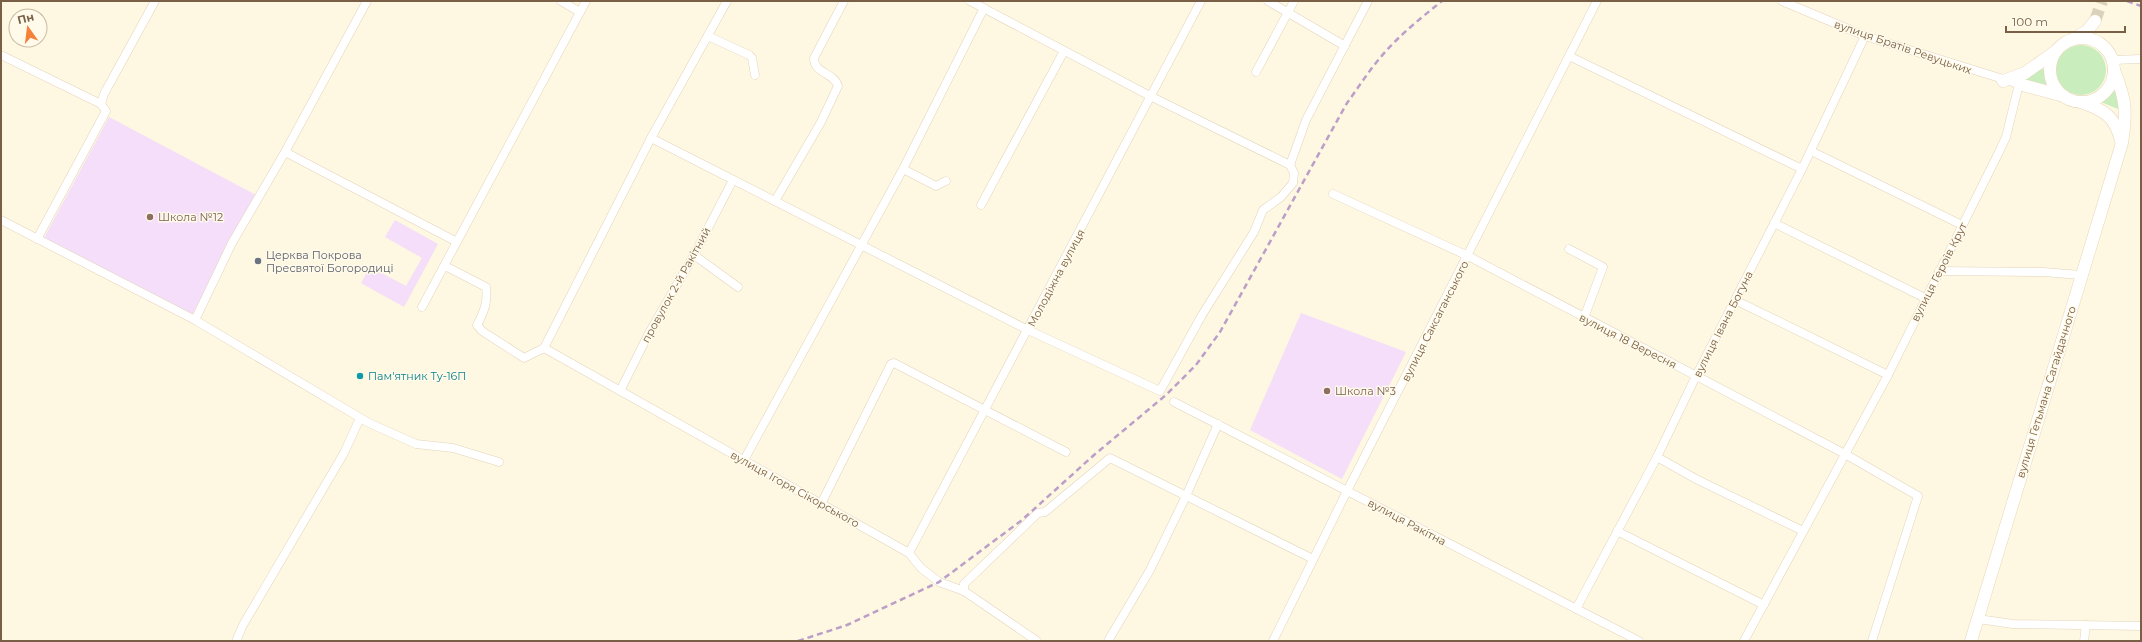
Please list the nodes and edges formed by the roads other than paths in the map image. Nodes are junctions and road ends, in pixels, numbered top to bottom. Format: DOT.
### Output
graph roads {
  1 [pos="155,1"];
  2 [pos="367,1"];
  3 [pos="561,1"];
  4 [pos="586,1"];
  5 [pos="727,1"];
  6 [pos="844,1"];
  7 [pos="970,1"];
  8 [pos="1201,1"];
  9 [pos="1268,1"];
  10 [pos="1294,1"];
  11 [pos="1368,1"];
  12 [pos="1597,1"];
  13 [pos="1782,1"];
  14 [pos="984,8"];
  15 [pos="580,12"];
  16 [pos="1287,12"];
  17 [pos="708,36"];
  18 [pos="1865,36"];
  19 [pos="2072,40"];
  20 [pos="2102,44"];
  21 [pos="1345,46"];
  22 [pos="2059,49"];
  23 [pos="1064,51"];
  24 [pos="1,54"];
  25 [pos="1568,56"];
  26 [pos="2141,59"];
  27 [pos="2113,65"];
  28 [pos="1256,72"];
  29 [pos="755,75"];
  30 [pos="2003,81"];
  31 [pos="2019,84"];
  32 [pos="2064,96"];
  33 [pos="1152,97"];
  34 [pos="2080,102"];
  35 [pos="101,104"];
  36 [pos="652,138"];
  37 [pos="2122,143"];
  38 [pos="1811,151"];
  39 [pos="286,152"];
  40 [pos="1290,165"];
  41 [pos="903,169"];
  42 [pos="1802,169"];
  43 [pos="733,180"];
  44 [pos="946,181"];
  45 [pos="1333,194"];
  46 [pos="775,201"];
  47 [pos="981,204"];
  48 [pos="1,220"];
  49 [pos="1774,223"];
  50 [pos="1962,225"];
  51 [pos="37,239"];
  52 [pos="457,242"];
  53 [pos="861,245"];
  54 [pos="1569,249"];
  55 [pos="694,255"];
  56 [pos="1468,256"];
  57 [pos="445,266"];
  58 [pos="1939,271"];
  59 [pos="2082,275"];
  60 [pos="738,287"];
  61 [pos="1925,298"];
  62 [pos="1735,300"];
  63 [pos="422,307"];
  64 [pos="1584,318"];
  65 [pos="195,320"];
  66 [pos="1028,330"];
  67 [pos="544,348"];
  68 [pos="1888,375"];
  69 [pos="1696,376"];
  70 [pos="620,391"];
  71 [pos="1174,402"];
  72 [pos="985,410"];
  73 [pos="360,418"];
  74 [pos="1218,424"];
  75 [pos="1066,452"];
  76 [pos="1845,454"];
  77 [pos="1656,457"];
  78 [pos="744,460"];
  79 [pos="499,462"];
  80 [pos="1347,491"];
  81 [pos="1186,496"];
  82 [pos="821,504"];
  83 [pos="1617,531"];
  84 [pos="1803,531"];
  85 [pos="908,553"];
  86 [pos="1313,559"];
  87 [pos="964,591"];
  88 [pos="1764,604"];
  89 [pos="1576,609"];
  90 [pos="1978,619"];
  91 [pos="2086,625"];
  92 [pos="2141,626"];
  93 [pos="236,641"];
  94 [pos="1037,641"];
  95 [pos="1108,641"];
  96 [pos="1273,641"];
  97 [pos="1639,641"];
  98 [pos="1744,641"];
  99 [pos="1872,641"];
  100 [pos="1971,641"];
  101 [pos="2084,641"];
  1 -- 35 [label="street"];
  2 -- 39 [label="street"];
  3 -- 15 [label="street"];
  4 -- 15 [label="street"];
  5 -- 17 [label="street"];
  6 -- 46 [label="street"];
  7 -- 14 [label="street"];
  8 -- 33 [label="street, Молодіжна вулиця"];
  9 -- 16 [label="street"];
  10 -- 16 [label="street"];
  11 -- 21 [label="street"];
  12 -- 25 [label="street, вулиця Саксаганського"];
  13 -- 18 [label="street, вулиця Братів Ревуцьких"];
  14 -- 23 [label="street"];
  14 -- 41 [label="street"];
  15 -- 52 [label="street"];
  16 -- 21 [label="street"];
  16 -- 28 [label="street"];
  17 -- 29 [label="street"];
  17 -- 36 [label="street"];
  18 -- 30 [label="street, вулиця Братів Ревуцьких"];
  18 -- 38 [label="street, вулиця Івана Богуна"];
  19 -- 20 [label="main road"];
  19 -- 20 [label="main road"];
  19 -- 22 [label="main road"];
  20 -- 27 [label="main road"];
  21 -- 40 [label="street"];
  22 -- 30 [label="main road"];
  22 -- 32 [label="main road"];
  23 -- 33 [label="street"];
  23 -- 47 [label="street"];
  24 -- 35 [label="street"];
  25 -- 42 [label="street"];
  25 -- 56 [label="street, вулиця Саксаганського"];
  26 -- 27 [label="street"];
  27 -- 34 [label="main road"];
  27 -- 37 [label="main road, вулиця Гетьмана Сагайдачного"];
  30 -- 31 [label="street, вулиця Братів Ревуцьких"];
  31 -- 32 [label="main road"];
  31 -- 50 [label="street, вулиця Героїв Крут"];
  32 -- 34 [label="main road"];
  33 -- 40 [label="street"];
  33 -- 66 [label="street, Молодіжна вулиця"];
  34 -- 37 [label="main road"];
  35 -- 51 [label="street"];
  36 -- 43 [label="street"];
  36 -- 67 [label="street"];
  37 -- 59 [label="main road, вулиця Гетьмана Сагайдачного"];
  38 -- 42 [label="street, вулиця Івана Богуна"];
  38 -- 50 [label="street"];
  39 -- 52 [label="street"];
  39 -- 65 [label="street"];
  40 -- 66 [label="street"];
  41 -- 44 [label="street"];
  41 -- 53 [label="street"];
  42 -- 49 [label="street, вулиця Івана Богуна"];
  43 -- 46 [label="street"];
  43 -- 55 [label="street, провулок 2-й Ракітний"];
  45 -- 56 [label="street, вулиця 18 Вересня"];
  46 -- 53 [label="street"];
  48 -- 51 [label="street"];
  49 -- 61 [label="street"];
  49 -- 62 [label="street, вулиця Івана Богуна"];
  50 -- 58 [label="street, вулиця Героїв Крут"];
  51 -- 65 [label="street"];
  52 -- 57 [label="street"];
  53 -- 66 [label="street"];
  53 -- 78 [label="street"];
  54 -- 64 [label="street"];
  55 -- 60 [label="street"];
  55 -- 70 [label="street, провулок 2-й Ракітний"];
  56 -- 64 [label="street, вулиця 18 Вересня"];
  56 -- 80 [label="street, вулиця Саксаганського"];
  57 -- 63 [label="street"];
  57 -- 67 [label="street"];
  58 -- 59 [label="street"];
  58 -- 61 [label="street, вулиця Героїв Крут"];
  59 -- 90 [label="main road, вулиця Гетьмана Сагайдачного"];
  61 -- 68 [label="street, вулиця Героїв Крут"];
  62 -- 68 [label="street"];
  62 -- 69 [label="street, вулиця Івана Богуна"];
  64 -- 69 [label="street, вулиця 18 Вересня"];
  65 -- 73 [label="street"];
  66 -- 72 [label="street, Молодіжна вулиця"];
  67 -- 70 [label="street, вулиця Ігоря Сікорського"];
  68 -- 76 [label="street, вулиця Героїв Крут"];
  69 -- 76 [label="street, вулиця 18 Вересня"];
  69 -- 77 [label="street, вулиця Івана Богуна"];
  70 -- 78 [label="street, вулиця Ігоря Сікорського"];
  71 -- 74 [label="street, вулиця Ракітна"];
  72 -- 75 [label="street"];
  72 -- 82 [label="street"];
  72 -- 85 [label="street, Молодіжна вулиця"];
  73 -- 79 [label="street"];
  73 -- 93 [label="street"];
  74 -- 80 [label="street, вулиця Ракітна"];
  74 -- 81 [label="street"];
  76 -- 84 [label="street, вулиця Героїв Крут"];
  76 -- 99 [label="street, вулиця 18 Вересня"];
  77 -- 83 [label="street, вулиця Івана Богуна"];
  77 -- 84 [label="street"];
  78 -- 82 [label="street, вулиця Ігоря Сікорського"];
  80 -- 86 [label="street, вулиця Саксаганського"];
  80 -- 89 [label="street, вулиця Ракітна"];
  81 -- 86 [label="street"];
  81 -- 87 [label="street"];
  81 -- 95 [label="street"];
  82 -- 85 [label="street, вулиця Ігоря Сікорського"];
  83 -- 88 [label="street"];
  83 -- 89 [label="street, вулиця Івана Богуна"];
  84 -- 88 [label="street, вулиця Героїв Крут"];
  85 -- 87 [label="street, вулиця Ігоря Сікорського"];
  86 -- 96 [label="street, вулиця Саксаганського"];
  87 -- 94 [label="street, вулиця Ігоря Сікорського"];
  88 -- 98 [label="street, вулиця Героїв Крут"];
  89 -- 97 [label="street, вулиця Ракітна"];
  90 -- 91 [label="street"];
  90 -- 100 [label="main road, вулиця Гетьмана Сагайдачного"];
  91 -- 92 [label="street"];
  91 -- 101 [label="street"];
}
